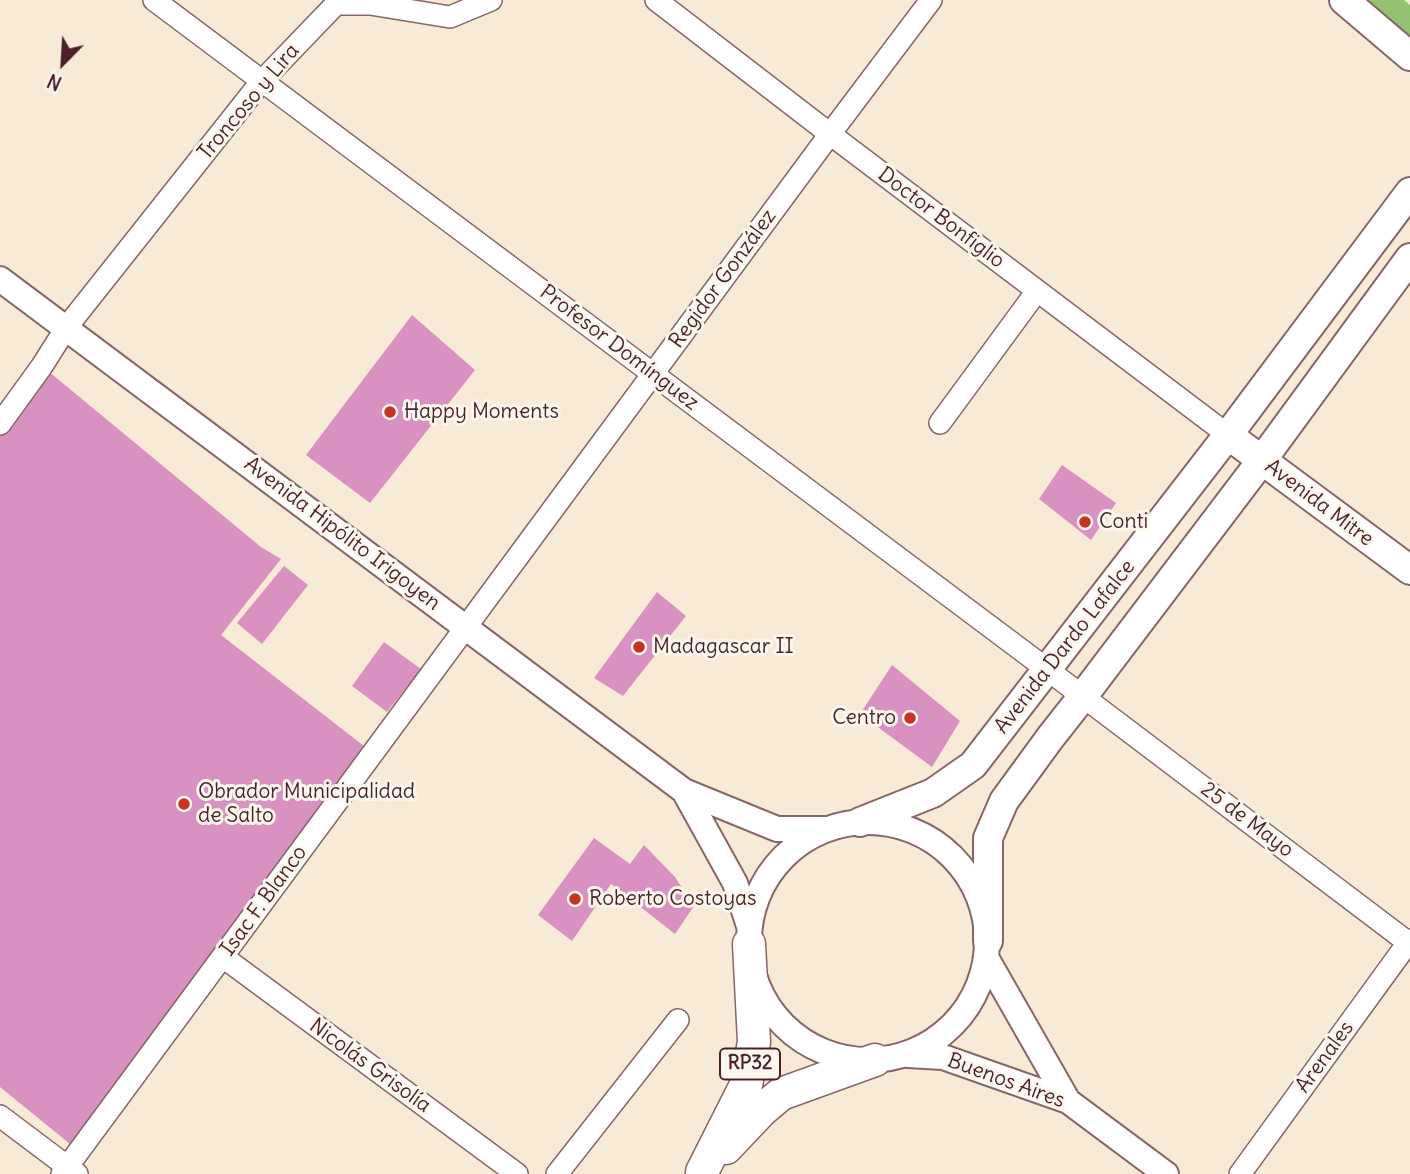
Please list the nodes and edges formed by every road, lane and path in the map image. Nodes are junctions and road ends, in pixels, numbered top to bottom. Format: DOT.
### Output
graph roads {
  1 [pos="154,0"];
  2 [pos="491,0"];
  3 [pos="656,0"];
  4 [pos="931,0"];
  5 [pos="1344,0"];
  6 [pos="1410,57"];
  7 [pos="261,82"];
  8 [pos="830,134"];
  9 [pos="1410,192"];
  10 [pos="1410,258"];
  11 [pos="0,279"];
  12 [pos="1037,291"];
  13 [pos="66,328"];
  14 [pos="653,373"];
  15 [pos="940,423"];
  16 [pos="0,424"];
  17 [pos="1228,435"];
  18 [pos="1262,460"];
  19 [pos="1410,570"];
  20 [pos="466,627"];
  21 [pos="1048,670"];
  22 [pos="1083,696"];
  23 [pos="684,791"];
  24 [pos="860,822"];
  25 [pos="826,829"];
  26 [pos="749,935"];
  27 [pos="1409,942"];
  28 [pos="988,951"];
  29 [pos="223,957"];
  30 [pos="678,1020"];
  31 [pos="908,1055"];
  32 [pos="875,1060"];
  33 [pos="1068,1101"];
  34 [pos="0,1116"];
  35 [pos="69,1172"];
  36 [pos="701,1173"];
  37 [pos="517,1174"];
  38 [pos="557,1174"];
  39 [pos="1166,1174"];
  40 [pos="1240,1174"];
  1 -- 7 [label="street, Profesor Domínguez"];
  2 -- 7 [label="street, Troncoso y Lira"];
  3 -- 8 [label="street, Doctor Bonfiglio"];
  4 -- 8 [label="street, Regidor González"];
  5 -- 6 [label="main road"];
  7 -- 13 [label="street, Troncoso y Lira"];
  7 -- 14 [label="street, Profesor Domínguez"];
  8 -- 12 [label="street, Doctor Bonfiglio"];
  8 -- 14 [label="street, Regidor González"];
  9 -- 17 [label="main road, Avenida Dardo Lafalce / RP32"];
  10 -- 18 [label="main road, Avenida Dardo Lafalce / RP32"];
  11 -- 13 [label="street, Avenida Hipólito Irigoyen"];
  12 -- 15 [label="street"];
  12 -- 17 [label="street, Doctor Bonfiglio"];
  13 -- 16 [label="street, Troncoso y Lira"];
  13 -- 20 [label="street, Avenida Hipólito Irigoyen"];
  14 -- 20 [label="street, Regidor González"];
  14 -- 21 [label="street, Profesor Domínguez"];
  17 -- 18 [label="main road, Avenida Mitre"];
  17 -- 21 [label="main road, Avenida Dardo Lafalce / RP32"];
  18 -- 19 [label="main road, Avenida Mitre"];
  18 -- 22 [label="main road, Avenida Dardo Lafalce / RP32"];
  20 -- 23 [label="street, Avenida Hipólito Irigoyen"];
  20 -- 29 [label="street, Isac F. Blanco"];
  21 -- 22 [label="street, Profesor Domínguez"];
  21 -- 24 [label="main road, Avenida Dardo Lafalce / RP32"];
  22 -- 27 [label="street, 25 de Mayo"];
  22 -- 28 [label="main road, Avenida Dardo Lafalce / RP32"];
  23 -- 25 [label="street, Avenida Hipólito Irigoyen"];
  23 -- 26 [label="street, Avenida Hipólito Irigoyen"];
  24 -- 25 [label="street, RP32"];
  24 -- 28 [label="street, RP32"];
  25 -- 26 [label="street, RP32"];
  26 -- 32 [label="street, RP32"];
  26 -- 36 [label="main road, RP32"];
  27 -- 40 [label="street, Arenales"];
  28 -- 31 [label="street, RP32"];
  28 -- 33 [label="street"];
  29 -- 35 [label="street, Isac F. Blanco"];
  29 -- 37 [label="street, Nicolás Grisolía"];
  30 -- 38 [label="street"];
  31 -- 32 [label="street, RP32"];
  31 -- 33 [label="street, Buenos Aires"];
  32 -- 36 [label="main road, RP32"];
  33 -- 39 [label="street, Buenos Aires"];
  34 -- 35 [label="street"];
}
